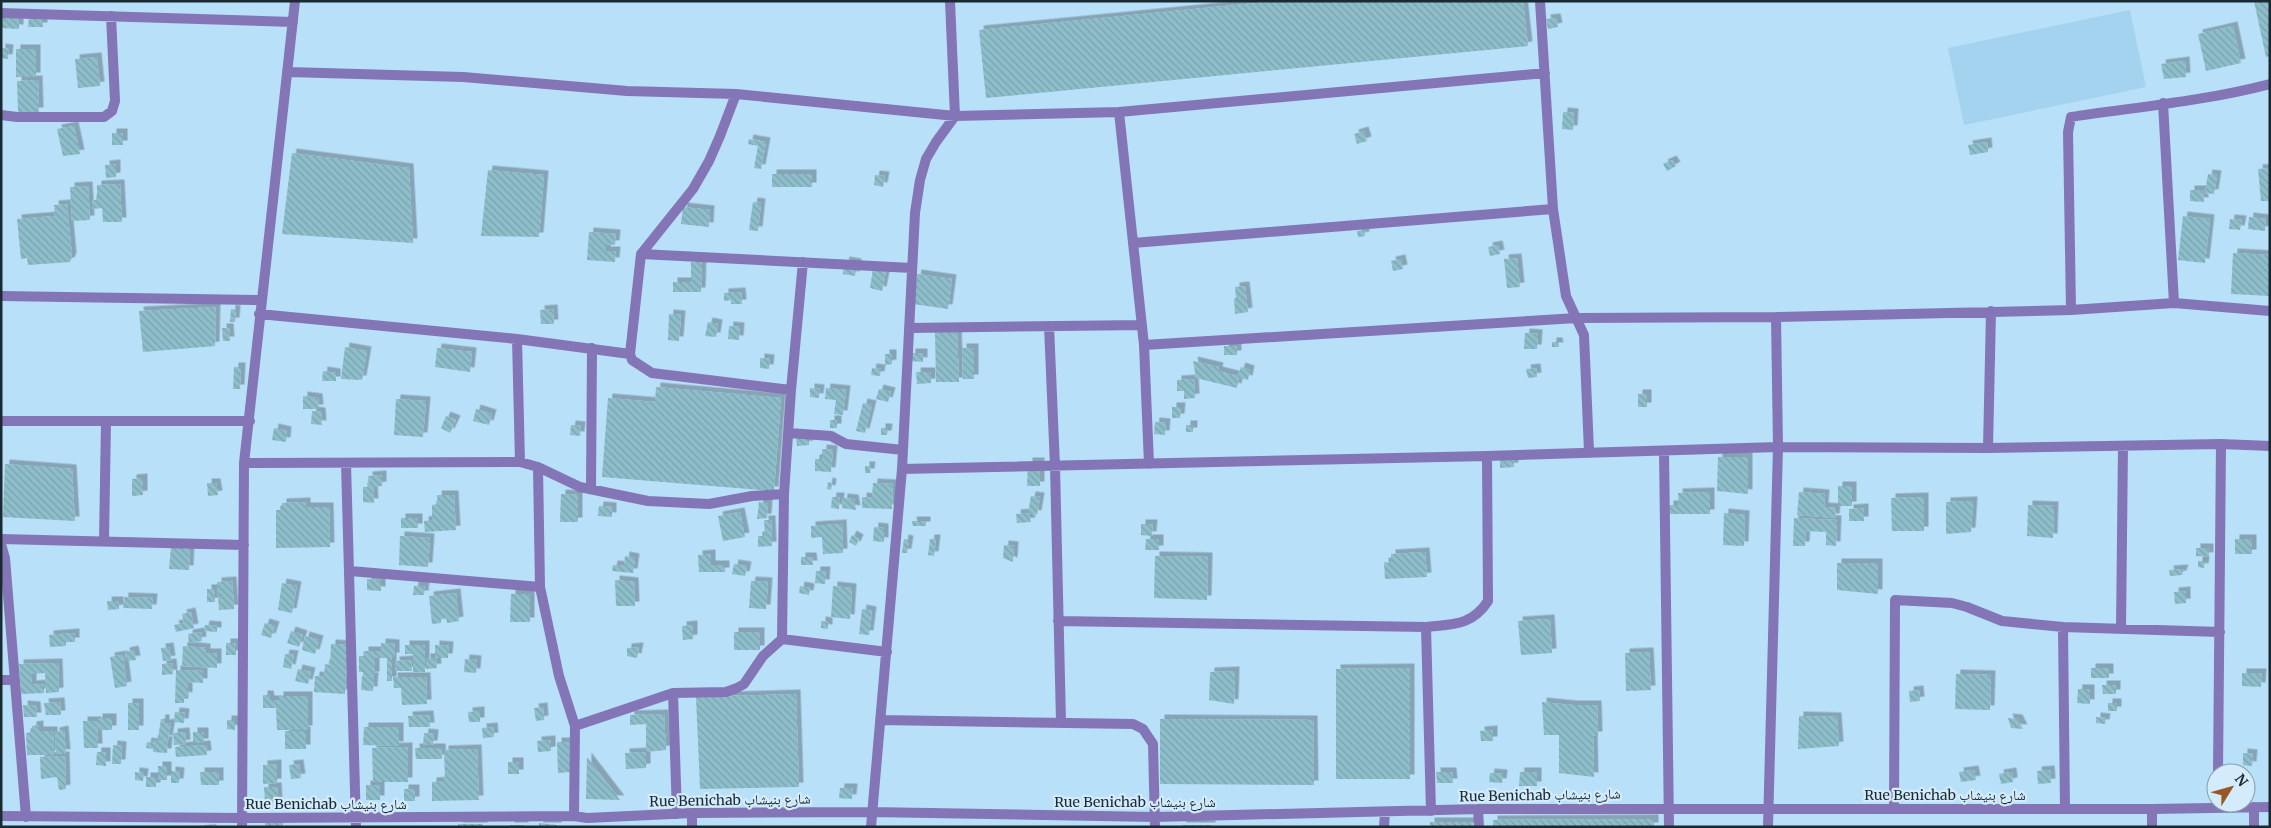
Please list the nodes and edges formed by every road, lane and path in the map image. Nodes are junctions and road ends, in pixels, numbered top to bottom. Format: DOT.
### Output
graph roads {
  1 [pos="295,1"];
  2 [pos="950,1"];
  3 [pos="1540,1"];
  4 [pos="1,13"];
  5 [pos="110,16"];
  6 [pos="293,22"];
  7 [pos="288,72"];
  8 [pos="1544,73"];
  9 [pos="2270,84"];
  10 [pos="736,94"];
  11 [pos="2163,103"];
  12 [pos="1119,112"];
  13 [pos="1,115"];
  14 [pos="955,116"];
  15 [pos="1553,209"];
  16 [pos="1133,243"];
  17 [pos="641,254"];
  18 [pos="803,262"];
  19 [pos="912,268"];
  20 [pos="1,296"];
  21 [pos="260,300"];
  22 [pos="2174,303"];
  23 [pos="2071,310"];
  24 [pos="1991,311"];
  25 [pos="2270,311"];
  26 [pos="259,314"];
  27 [pos="1776,317"];
  28 [pos="1577,318"];
  29 [pos="1142,325"];
  30 [pos="1049,326"];
  31 [pos="909,328"];
  32 [pos="516,339"];
  33 [pos="1144,345"];
  34 [pos="592,348"];
  35 [pos="630,354"];
  36 [pos="791,390"];
  37 [pos="1,421"];
  38 [pos="106,421"];
  39 [pos="250,421"];
  40 [pos="789,433"];
  41 [pos="2221,444"];
  42 [pos="1778,446"];
  43 [pos="2123,446"];
  44 [pos="2270,446"];
  45 [pos="1988,448"];
  46 [pos="903,450"];
  47 [pos="1664,450"];
  48 [pos="1589,452"];
  49 [pos="1487,456"];
  50 [pos="520,462"];
  51 [pos="244,463"];
  52 [pos="346,463"];
  53 [pos="1149,464"];
  54 [pos="1055,466"];
  55 [pos="538,467"];
  56 [pos="902,469"];
  57 [pos="591,489"];
  58 [pos="784,494"];
  59 [pos="1,539"];
  60 [pos="104,541"];
  61 [pos="1,544"];
  62 [pos="244,545"];
  63 [pos="3,559"];
  64 [pos="350,571"];
  65 [pos="540,586"];
  66 [pos="1058,621"];
  67 [pos="1426,627"];
  68 [pos="2063,627"];
  69 [pos="2121,629"];
  70 [pos="2220,632"];
  71 [pos="782,639"];
  72 [pos="887,652"];
  73 [pos="1,680"];
  74 [pos="14,680"];
  75 [pos="673,693"];
  76 [pos="880,720"];
  77 [pos="1061,722"];
  78 [pos="575,726"];
  79 [pos="2218,763"];
  80 [pos="2206,807"];
  81 [pos="2256,807"];
  82 [pos="2270,807"];
  83 [pos="1668,808"];
  84 [pos="1768,808"];
  85 [pos="1478,809"];
  86 [pos="1894,809"];
  87 [pos="2065,809"];
  88 [pos="2152,809"];
  89 [pos="1431,811"];
  90 [pos="871,812"];
  91 [pos="1385,812"];
  92 [pos="692,813"];
  93 [pos="2254,813"];
  94 [pos="677,814"];
  95 [pos="1,816"];
  96 [pos="574,816"];
  97 [pos="26,817"];
  98 [pos="356,822"];
  99 [pos="587,822"];
  100 [pos="1155,822"];
  101 [pos="242,823"];
  102 [pos="692,827"];
  103 [pos="871,827"];
  104 [pos="1384,827"];
  105 [pos="1479,827"];
  106 [pos="1669,827"];
  107 [pos="1768,827"];
  108 [pos="2152,827"];
  109 [pos="2254,827"];
  1 -- 6 [label="street"];
  2 -- 14 [label="street"];
  3 -- 8 [label="street"];
  4 -- 5 [label="street"];
  5 -- 6 [label="street"];
  5 -- 13 [label="street"];
  6 -- 7 [label="street"];
  7 -- 10 [label="street"];
  7 -- 21 [label="street"];
  8 -- 12 [label="street"];
  8 -- 15 [label="street"];
  9 -- 11 [label="street"];
  10 -- 14 [label="street"];
  10 -- 17 [label="street"];
  11 -- 22 [label="street"];
  11 -- 23 [label="street"];
  12 -- 14 [label="street"];
  12 -- 16 [label="street"];
  14 -- 19 [label="street"];
  15 -- 16 [label="street"];
  15 -- 28 [label="street"];
  16 -- 29 [label="street"];
  17 -- 18 [label="street"];
  17 -- 35 [label="street"];
  18 -- 19 [label="street"];
  18 -- 36 [label="street"];
  19 -- 31 [label="street"];
  20 -- 21 [label="street"];
  21 -- 26 [label="street"];
  22 -- 23 [label="street"];
  22 -- 25 [label="street"];
  23 -- 24 [label="street"];
  24 -- 27 [label="street"];
  24 -- 45 [label="street"];
  26 -- 32 [label="street"];
  26 -- 39 [label="street"];
  27 -- 28 [label="street"];
  27 -- 42 [label="street"];
  28 -- 33 [label="street"];
  28 -- 48 [label="street"];
  29 -- 30 [label="street"];
  29 -- 33 [label="street"];
  30 -- 31 [label="street"];
  30 -- 54 [label="street"];
  31 -- 46 [label="street"];
  32 -- 34 [label="street"];
  32 -- 50 [label="street"];
  33 -- 53 [label="street"];
  34 -- 35 [label="street"];
  34 -- 57 [label="street"];
  35 -- 36 [label="street"];
  36 -- 40 [label="street"];
  37 -- 38 [label="street"];
  38 -- 39 [label="street"];
  38 -- 60 [label="street"];
  39 -- 51 [label="street"];
  40 -- 46 [label="street"];
  40 -- 58 [label="street"];
  41 -- 43 [label="street"];
  41 -- 44 [label="street"];
  41 -- 70 [label="street"];
  42 -- 45 [label="street"];
  42 -- 47 [label="street"];
  42 -- 84 [label="street"];
  43 -- 45 [label="street"];
  43 -- 69 [label="street"];
  46 -- 56 [label="street"];
  47 -- 48 [label="street"];
  47 -- 83 [label="street"];
  48 -- 49 [label="street"];
  49 -- 53 [label="street"];
  49 -- 67 [label="street"];
  50 -- 52 [label="street"];
  50 -- 55 [label="street"];
  51 -- 52 [label="street"];
  51 -- 62 [label="street"];
  52 -- 64 [label="street"];
  53 -- 54 [label="street"];
  54 -- 56 [label="street"];
  54 -- 66 [label="street"];
  55 -- 57 [label="street"];
  55 -- 65 [label="street"];
  56 -- 72 [label="street"];
  57 -- 58 [label="street"];
  58 -- 71 [label="street"];
  59 -- 60 [label="street"];
  60 -- 62 [label="street"];
  61 -- 63 [label="street"];
  62 -- 101 [label="street"];
  63 -- 74 [label="street"];
  64 -- 65 [label="street"];
  64 -- 98 [label="street"];
  65 -- 78 [label="street"];
  66 -- 67 [label="street"];
  66 -- 77 [label="street"];
  67 -- 89 [label="street"];
  68 -- 69 [label="street"];
  68 -- 86 [label="street"];
  68 -- 87 [label="street"];
  69 -- 70 [label="street"];
  70 -- 79 [label="street"];
  71 -- 72 [label="street"];
  71 -- 75 [label="street"];
  72 -- 76 [label="street"];
  73 -- 74 [label="street"];
  74 -- 97 [label="street"];
  75 -- 78 [label="street"];
  75 -- 94 [label="street"];
  76 -- 77 [label="street"];
  76 -- 90 [label="street"];
  77 -- 100 [label="street"];
  78 -- 96 [label="street"];
  80 -- 88 [label="street, Rue Benichab شارع بنيشاب"];
  81 -- 82 [label="street, Rue Benichab شارع بنيشاب"];
  83 -- 84 [label="street, Rue Benichab شارع بنيشاب"];
  83 -- 85 [label="street, Rue Benichab شارع بنيشاب"];
  83 -- 106 [label="street"];
  84 -- 86 [label="street, Rue Benichab شارع بنيشاب"];
  84 -- 107 [label="street"];
  85 -- 89 [label="street, Rue Benichab شارع بنيشاب"];
  85 -- 105 [label="street"];
  86 -- 87 [label="street, Rue Benichab شارع بنيشاب"];
  87 -- 88 [label="street, Rue Benichab شارع بنيشاب"];
  88 -- 108 [label="street"];
  89 -- 91 [label="street, Rue Benichab شارع بنيشاب"];
  90 -- 92 [label="street, Rue Benichab شارع بنيشاب"];
  90 -- 100 [label="street, Rue Benichab شارع بنيشاب"];
  90 -- 103 [label="street"];
  91 -- 100 [label="street, Rue Benichab شارع بنيشاب"];
  91 -- 104 [label="street"];
  92 -- 94 [label="street, Rue Benichab شارع بنيشاب"];
  92 -- 102 [label="street"];
  93 -- 109 [label="street"];
  94 -- 99 [label="street, Rue Benichab شارع بنيشاب"];
  95 -- 97 [label="street, Rue Benichab شارع بنيشاب"];
  96 -- 98 [label="street, Rue Benichab شارع بنيشاب"];
  96 -- 99 [label="street, Rue Benichab شارع بنيشاب"];
  97 -- 101 [label="street, Rue Benichab شارع بنيشاب"];
  98 -- 101 [label="street, Rue Benichab شارع بنيشاب"];
}
